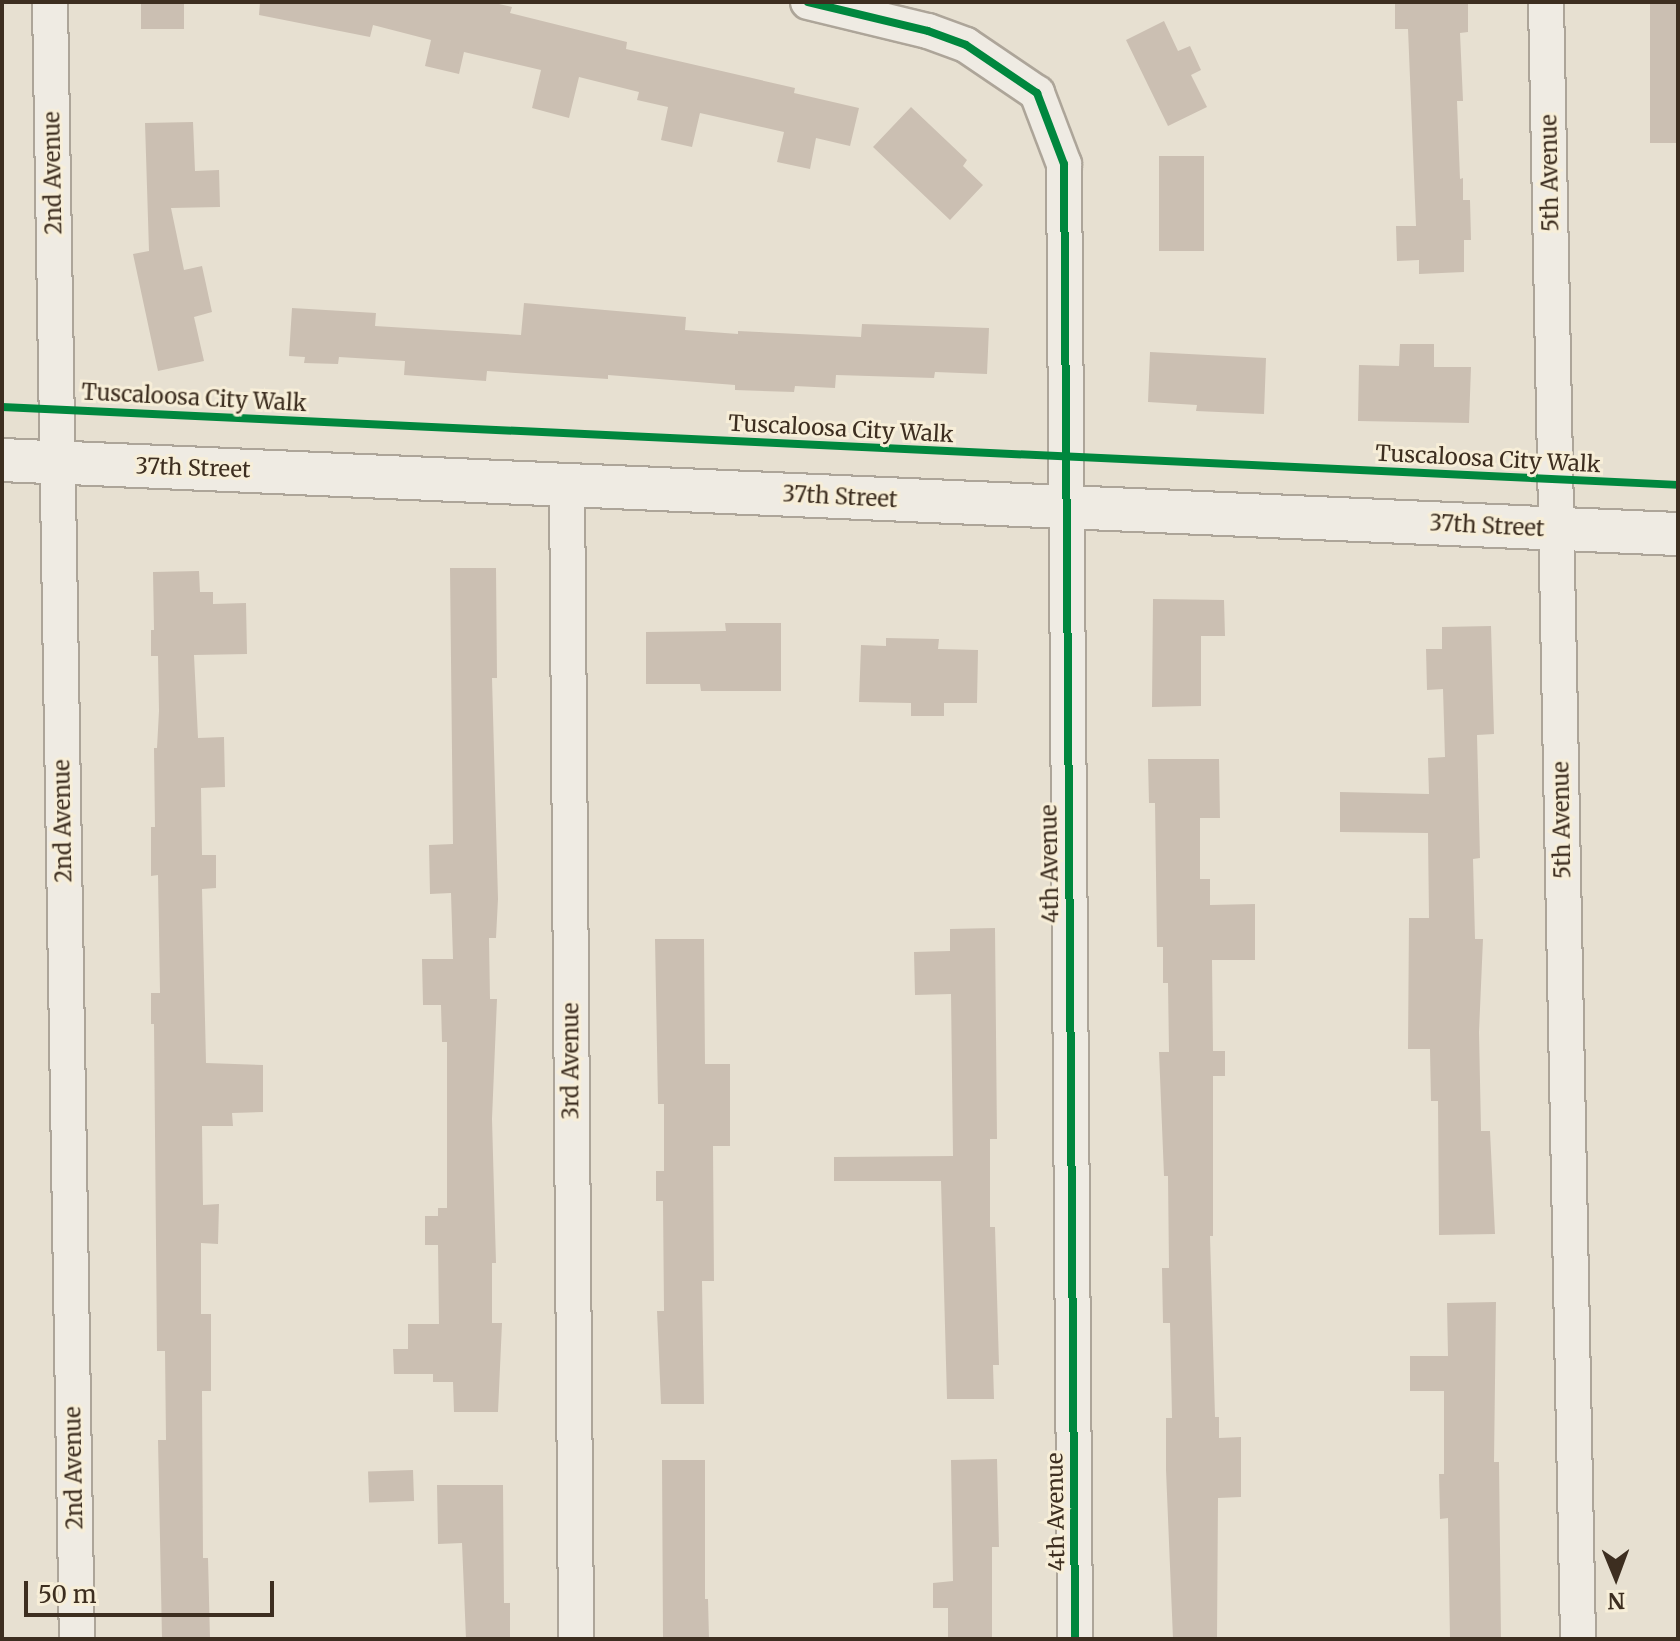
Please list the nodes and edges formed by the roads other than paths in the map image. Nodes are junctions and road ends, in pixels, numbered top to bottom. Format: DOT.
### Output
graph roads {
  1 [pos="50,2"];
  2 [pos="808,2"];
  3 [pos="1546,2"];
  4 [pos="2,460"];
  5 [pos="56,463"];
  6 [pos="567,483"];
  7 [pos="1065,507"];
  8 [pos="1556,529"];
  9 [pos="1678,534"];
  10 [pos="77,1639"];
  11 [pos="576,1639"];
  12 [pos="1075,1639"];
  13 [pos="1578,1639"];
  1 -- 5 [label="street, 2nd Avenue"];
  2 -- 7 [label="street, 4th Avenue"];
  3 -- 8 [label="street, 5th Avenue"];
  4 -- 5 [label="street, 37th Street"];
  5 -- 6 [label="street, 37th Street"];
  5 -- 10 [label="street, 2nd Avenue"];
  6 -- 7 [label="street, 37th Street"];
  6 -- 11 [label="street, 3rd Avenue"];
  7 -- 8 [label="street, 37th Street"];
  7 -- 12 [label="street, 4th Avenue"];
  8 -- 9 [label="street, 37th Street"];
  8 -- 13 [label="street, 5th Avenue"];
}
